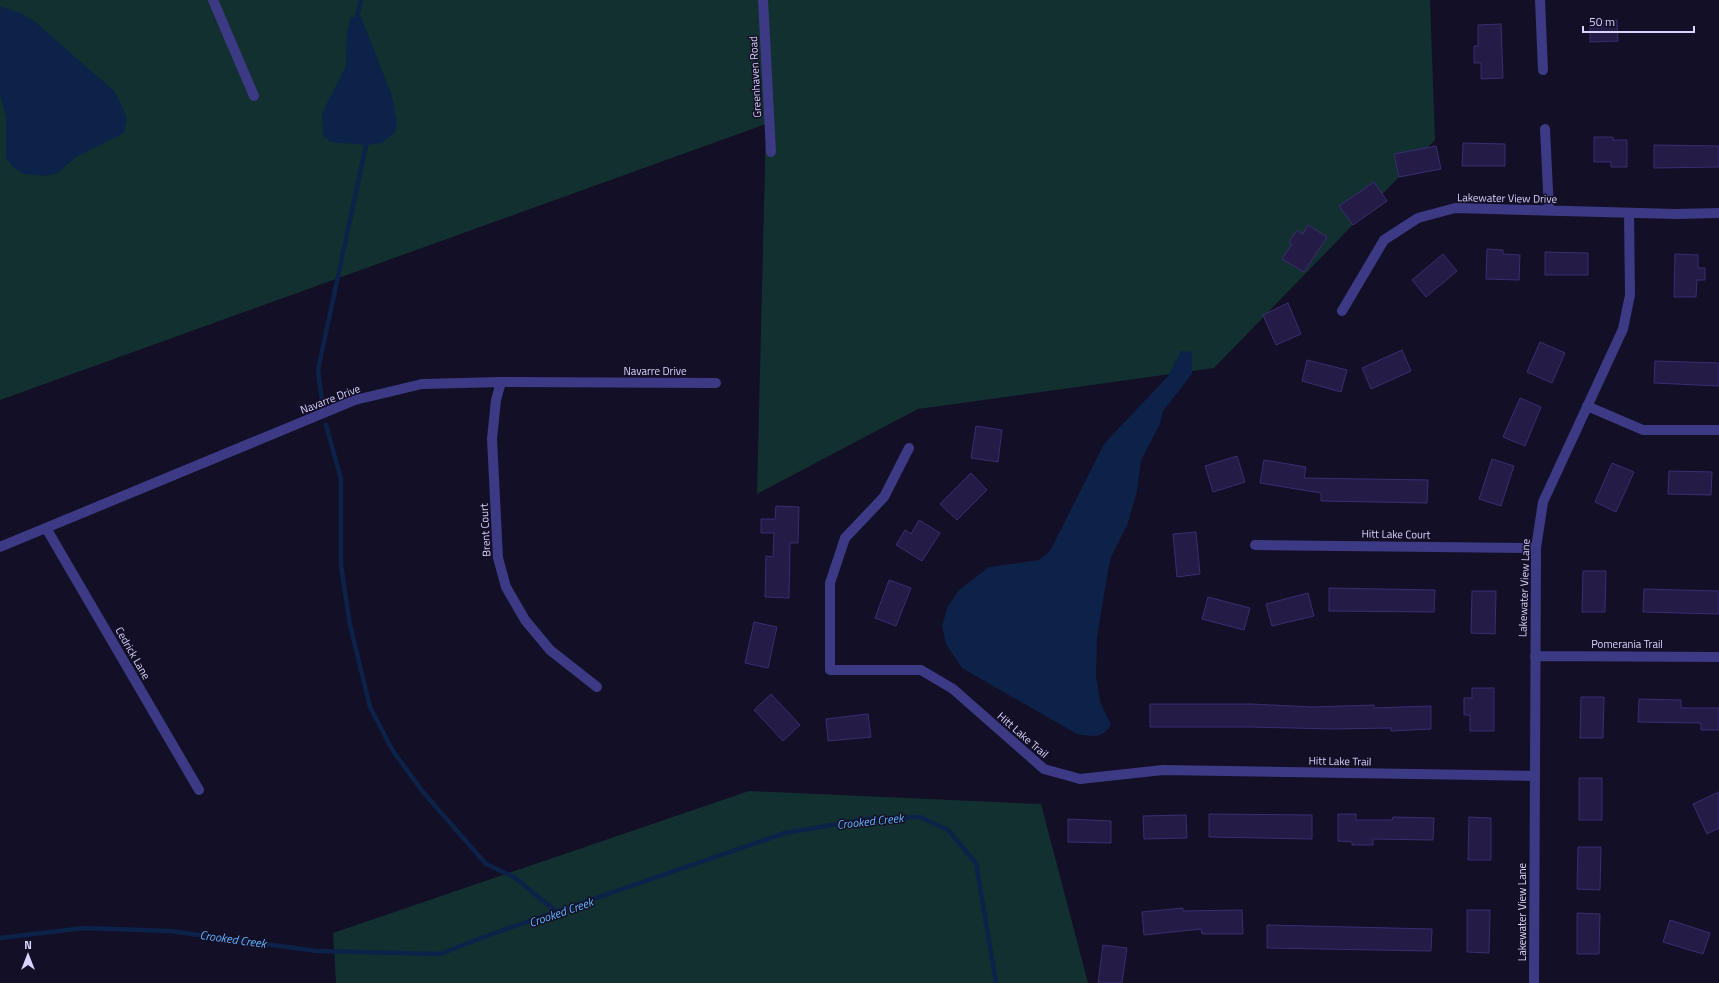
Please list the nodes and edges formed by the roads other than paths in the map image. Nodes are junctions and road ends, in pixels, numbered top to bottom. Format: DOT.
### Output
graph roads {
  1 [pos="212,0"];
  2 [pos="763,0"];
  3 [pos="1540,0"];
  4 [pos="1543,70"];
  5 [pos="254,96"];
  6 [pos="1545,129"];
  7 [pos="771,152"];
  8 [pos="1548,211"];
  9 [pos="1629,213"];
  10 [pos="1719,213"];
  11 [pos="1342,311"];
  12 [pos="501,382"];
  13 [pos="716,383"];
  14 [pos="1588,406"];
  15 [pos="1719,430"];
  16 [pos="909,448"];
  17 [pos="46,528"];
  18 [pos="1255,545"];
  19 [pos="0,547"];
  20 [pos="1536,548"];
  21 [pos="1535,656"];
  22 [pos="1719,657"];
  23 [pos="597,687"];
  24 [pos="1534,776"];
  25 [pos="199,790"];
  26 [pos="1534,983"];
  1 -- 5 [label="street"];
  2 -- 7 [label="street, Greenhaven Road"];
  3 -- 4 [label="street"];
  6 -- 8 [label="street"];
  8 -- 9 [label="street, Lakewater View Drive"];
  8 -- 11 [label="street, Lakewater View Drive"];
  9 -- 10 [label="street, Lakewater View Drive"];
  9 -- 14 [label="street, Lakewater View Lane"];
  12 -- 13 [label="street, Navarre Drive"];
  12 -- 17 [label="street, Navarre Drive"];
  12 -- 23 [label="street, Brent Court"];
  14 -- 15 [label="street"];
  14 -- 20 [label="street, Lakewater View Lane"];
  16 -- 24 [label="street, Hitt Lake Trail"];
  17 -- 19 [label="street, Navarre Drive"];
  17 -- 25 [label="street, Cedrick Lane"];
  18 -- 20 [label="street, Hitt Lake Court"];
  20 -- 21 [label="street, Lakewater View Lane"];
  21 -- 22 [label="street, Pomerania Trail"];
  21 -- 24 [label="street, Lakewater View Lane"];
  24 -- 26 [label="street, Lakewater View Lane"];
}
